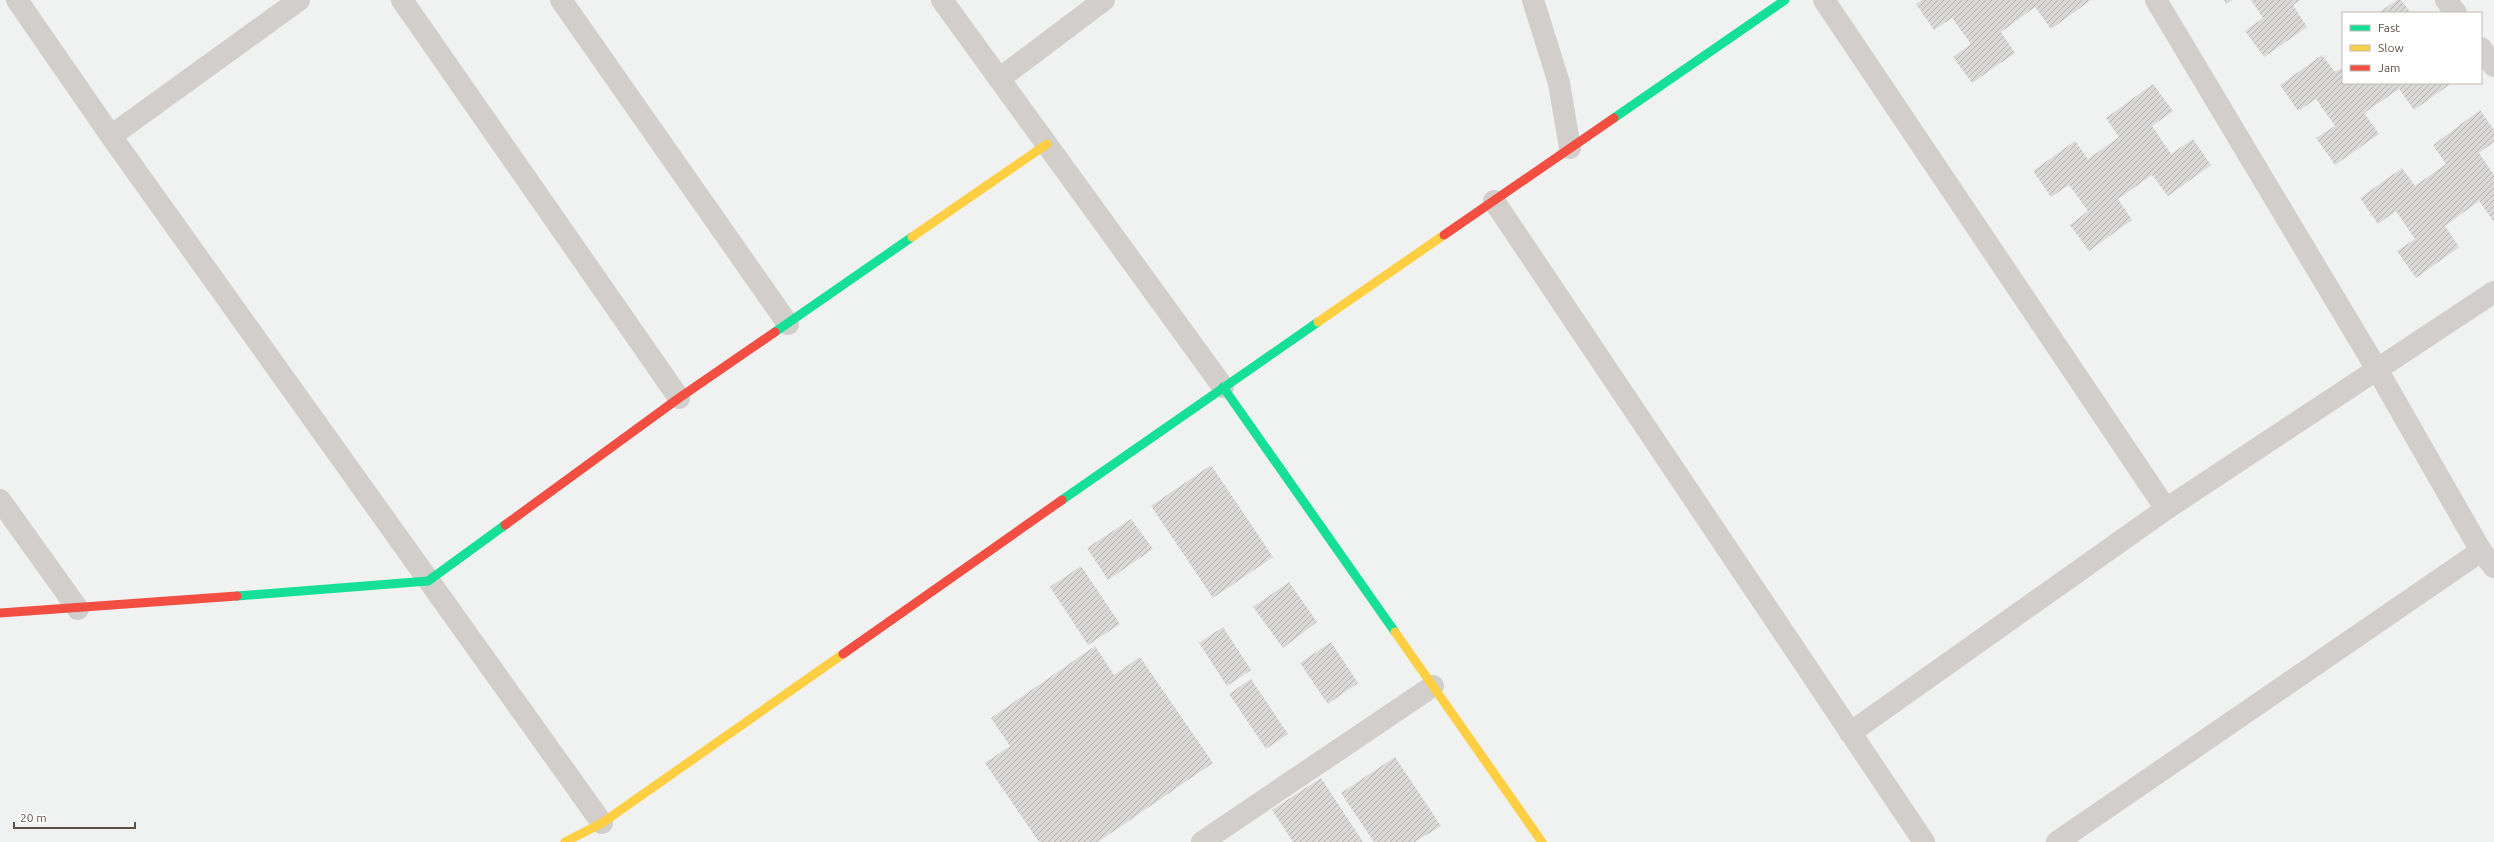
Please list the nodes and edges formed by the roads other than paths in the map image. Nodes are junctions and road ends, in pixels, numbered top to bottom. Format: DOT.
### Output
graph roads {
  1 [pos="17,0"];
  2 [pos="299,0"];
  3 [pos="402,0"];
  4 [pos="561,0"];
  5 [pos="942,0"];
  6 [pos="1104,0"];
  7 [pos="1533,0"];
  8 [pos="1785,0"];
  9 [pos="1824,0"];
  10 [pos="2156,0"];
  11 [pos="2446,0"];
  12 [pos="2455,12"];
  13 [pos="2482,49"];
  14 [pos="2494,66"];
  15 [pos="999,79"];
  16 [pos="111,136"];
  17 [pos="1047,144"];
  18 [pos="1570,148"];
  19 [pos="1494,201"];
  20 [pos="2494,292"];
  21 [pos="788,324"];
  22 [pos="2378,371"];
  23 [pos="1223,387"];
  24 [pos="679,398"];
  25 [pos="0,500"];
  26 [pos="2166,509"];
  27 [pos="2488,559"];
  28 [pos="428,581"];
  29 [pos="78,609"];
  30 [pos="0,613"];
  31 [pos="1433,686"];
  32 [pos="1850,733"];
  33 [pos="602,823"];
  34 [pos="565,842"];
  35 [pos="1202,842"];
  36 [pos="1542,842"];
  37 [pos="1924,842"];
  38 [pos="2056,842"];
  1 -- 16 [label="street"];
  2 -- 16 [label="street"];
  3 -- 24 [label="street"];
  4 -- 21 [label="street"];
  5 -- 15 [label="street"];
  6 -- 15 [label="street"];
  7 -- 18 [label="street"];
  8 -- 18 [label="street"];
  9 -- 26 [label="street"];
  10 -- 22 [label="street"];
  11 -- 12 [label="street"];
  13 -- 14 [label="street"];
  15 -- 17 [label="street"];
  16 -- 28 [label="street"];
  17 -- 21 [label="street"];
  17 -- 23 [label="street"];
  18 -- 19 [label="street"];
  19 -- 23 [label="street"];
  19 -- 32 [label="street"];
  20 -- 22 [label="street"];
  21 -- 24 [label="street"];
  22 -- 26 [label="street"];
  22 -- 27 [label="street"];
  23 -- 31 [label="street"];
  23 -- 33 [label="street"];
  24 -- 28 [label="street"];
  25 -- 29 [label="street"];
  26 -- 32 [label="street"];
  27 -- 38 [label="street"];
  28 -- 29 [label="street"];
  28 -- 33 [label="street"];
  29 -- 30 [label="street"];
  31 -- 35 [label="street"];
  31 -- 36 [label="street"];
  32 -- 37 [label="street"];
  33 -- 34 [label="street"];
}
